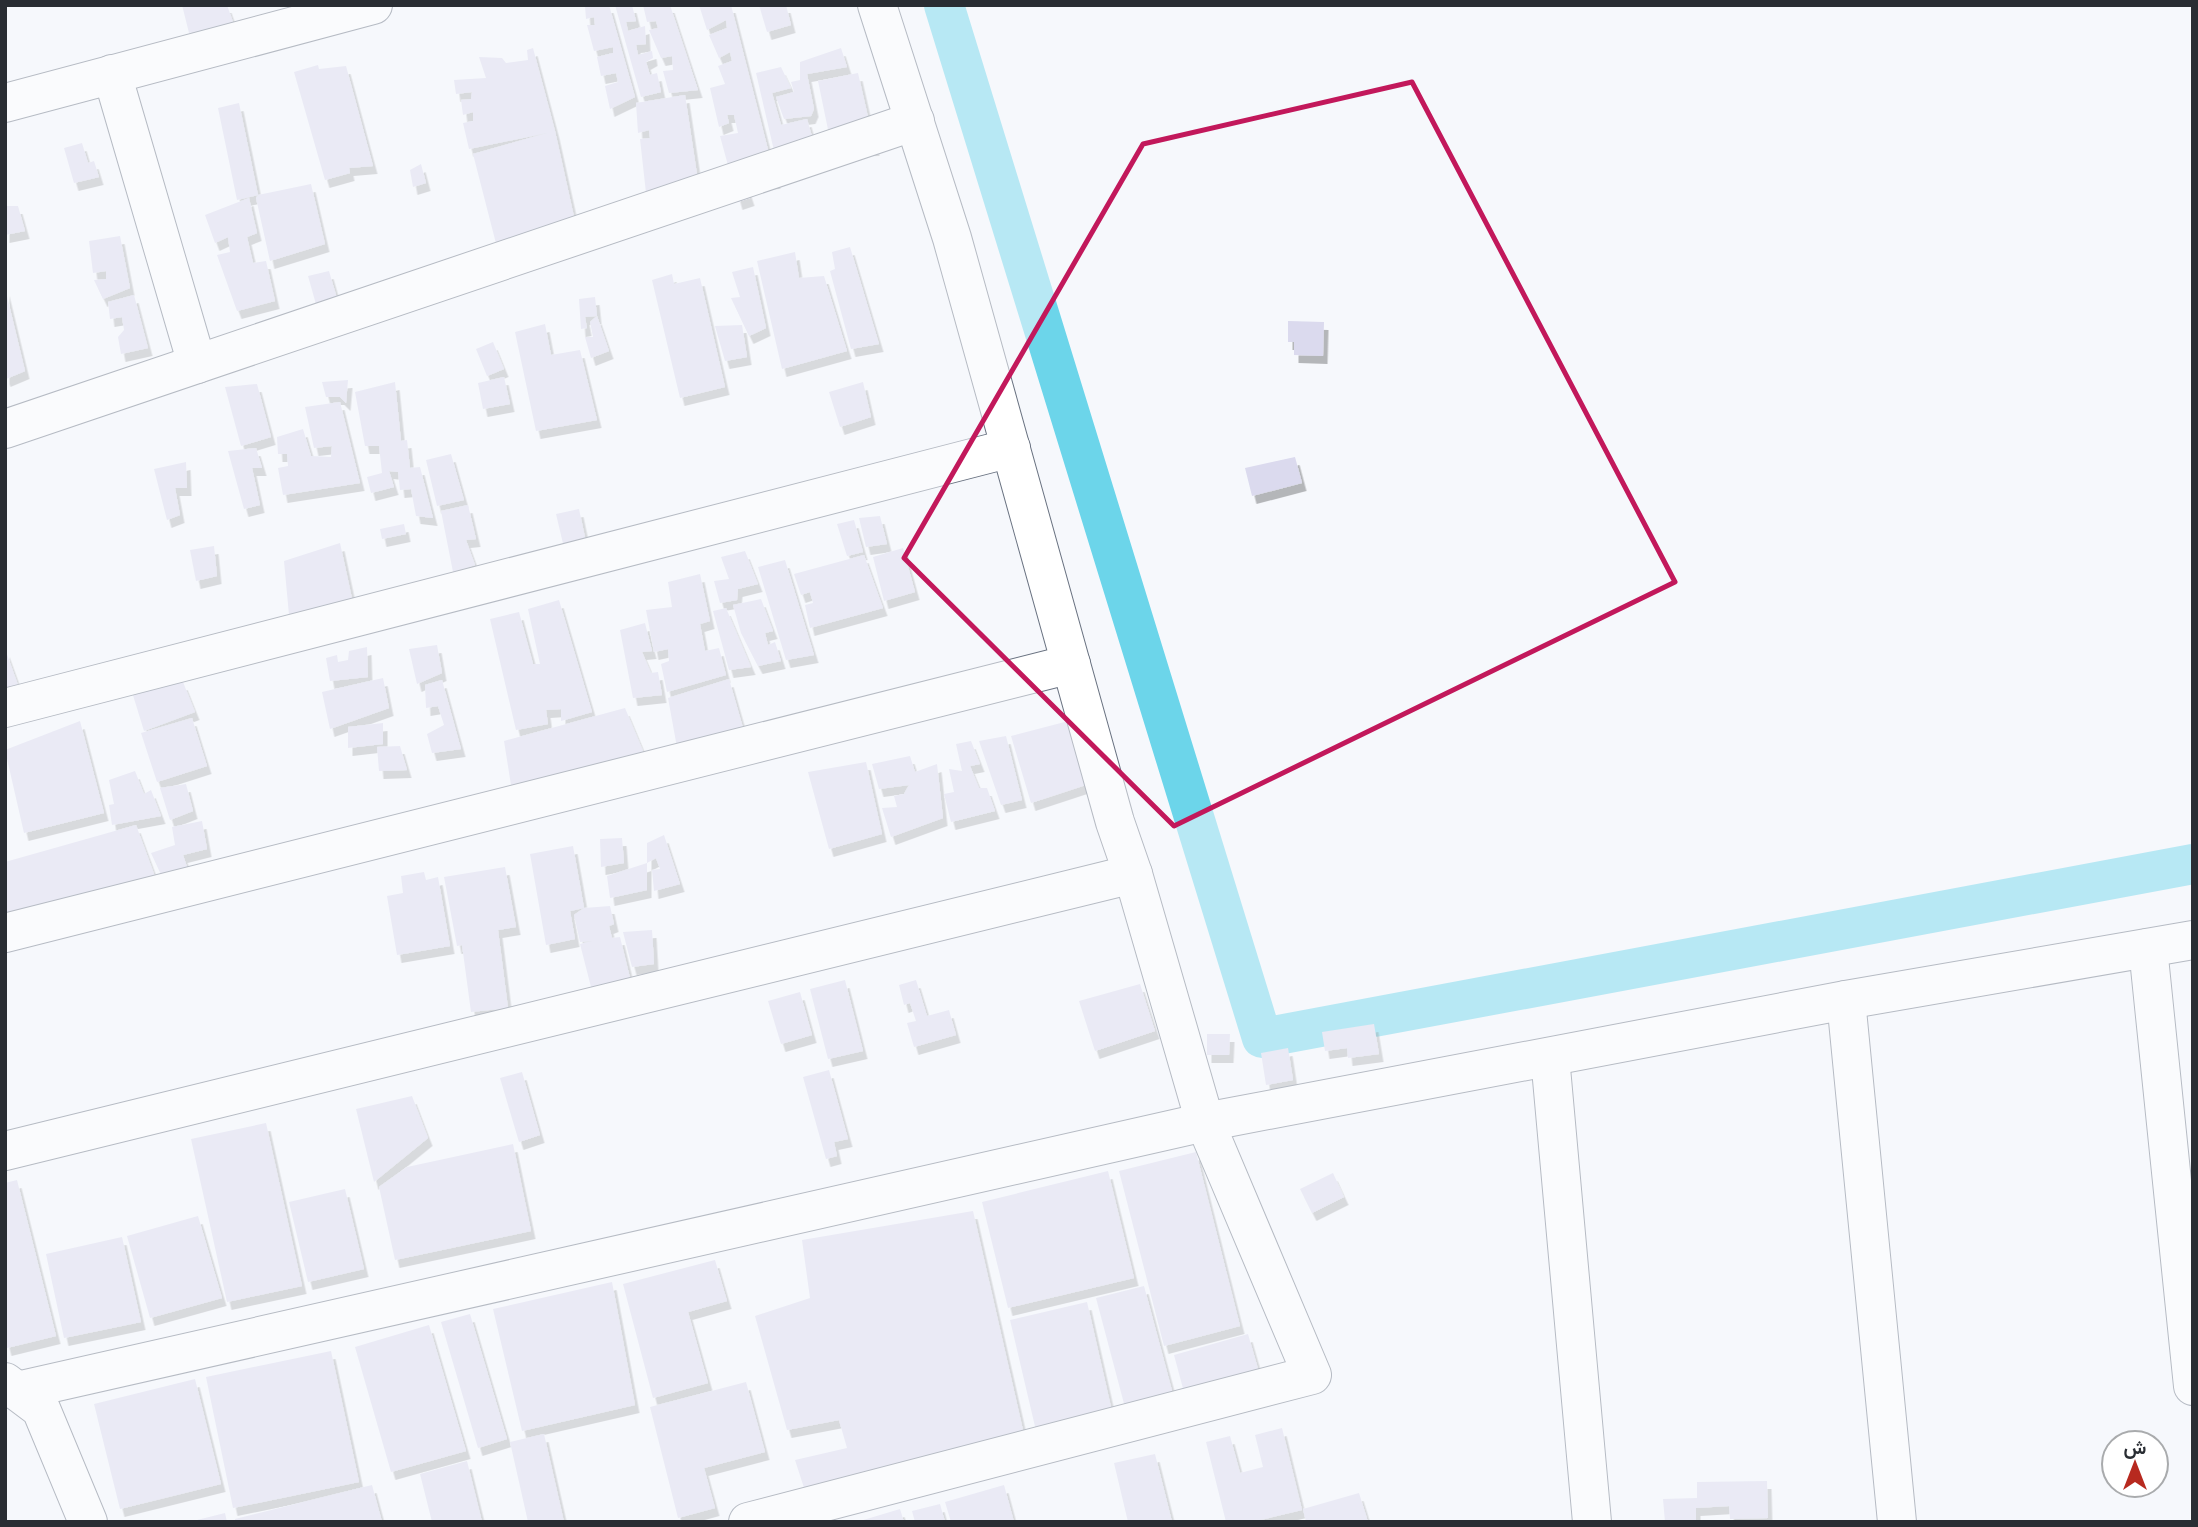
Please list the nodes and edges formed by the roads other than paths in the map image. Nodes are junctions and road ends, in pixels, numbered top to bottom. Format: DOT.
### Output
graph roads {
  1 [pos="373,5"];
  2 [pos="877,5"];
  3 [pos="111,74"];
  4 [pos="5,103"];
  5 [pos="915,121"];
  6 [pos="197,364"];
  7 [pos="5,429"];
  8 [pos="1011,448"];
  9 [pos="1071,664"];
  10 [pos="5,708"];
  11 [pos="1133,874"];
  12 [pos="5,933"];
  13 [pos="2193,940"];
  14 [pos="2148,948"];
  15 [pos="1846,1000"];
  16 [pos="1550,1057"];
  17 [pos="1205,1122"];
  18 [pos="5,1151"];
  19 [pos="2193,1386"];
  20 [pos="11,1387"];
  21 [pos="88,1522"];
  22 [pos="748,1522"];
  23 [pos="1592,1522"];
  24 [pos="1897,1522"];
  1 -- 3 [label="street"];
  2 -- 5 [label="street"];
  3 -- 4 [label="street"];
  3 -- 6 [label="street"];
  5 -- 6 [label="street"];
  5 -- 8 [label="street"];
  6 -- 7 [label="street"];
  8 -- 9 [label="street"];
  8 -- 10 [label="street"];
  9 -- 11 [label="street"];
  9 -- 12 [label="street"];
  11 -- 17 [label="street"];
  11 -- 18 [label="street"];
  13 -- 14 [label="street"];
  14 -- 15 [label="street"];
  14 -- 19 [label="street"];
  15 -- 16 [label="street"];
  15 -- 24 [label="street"];
  16 -- 17 [label="street"];
  16 -- 23 [label="street"];
  17 -- 20 [label="street"];
  17 -- 22 [label="street"];
  20 -- 21 [label="street"];
}
